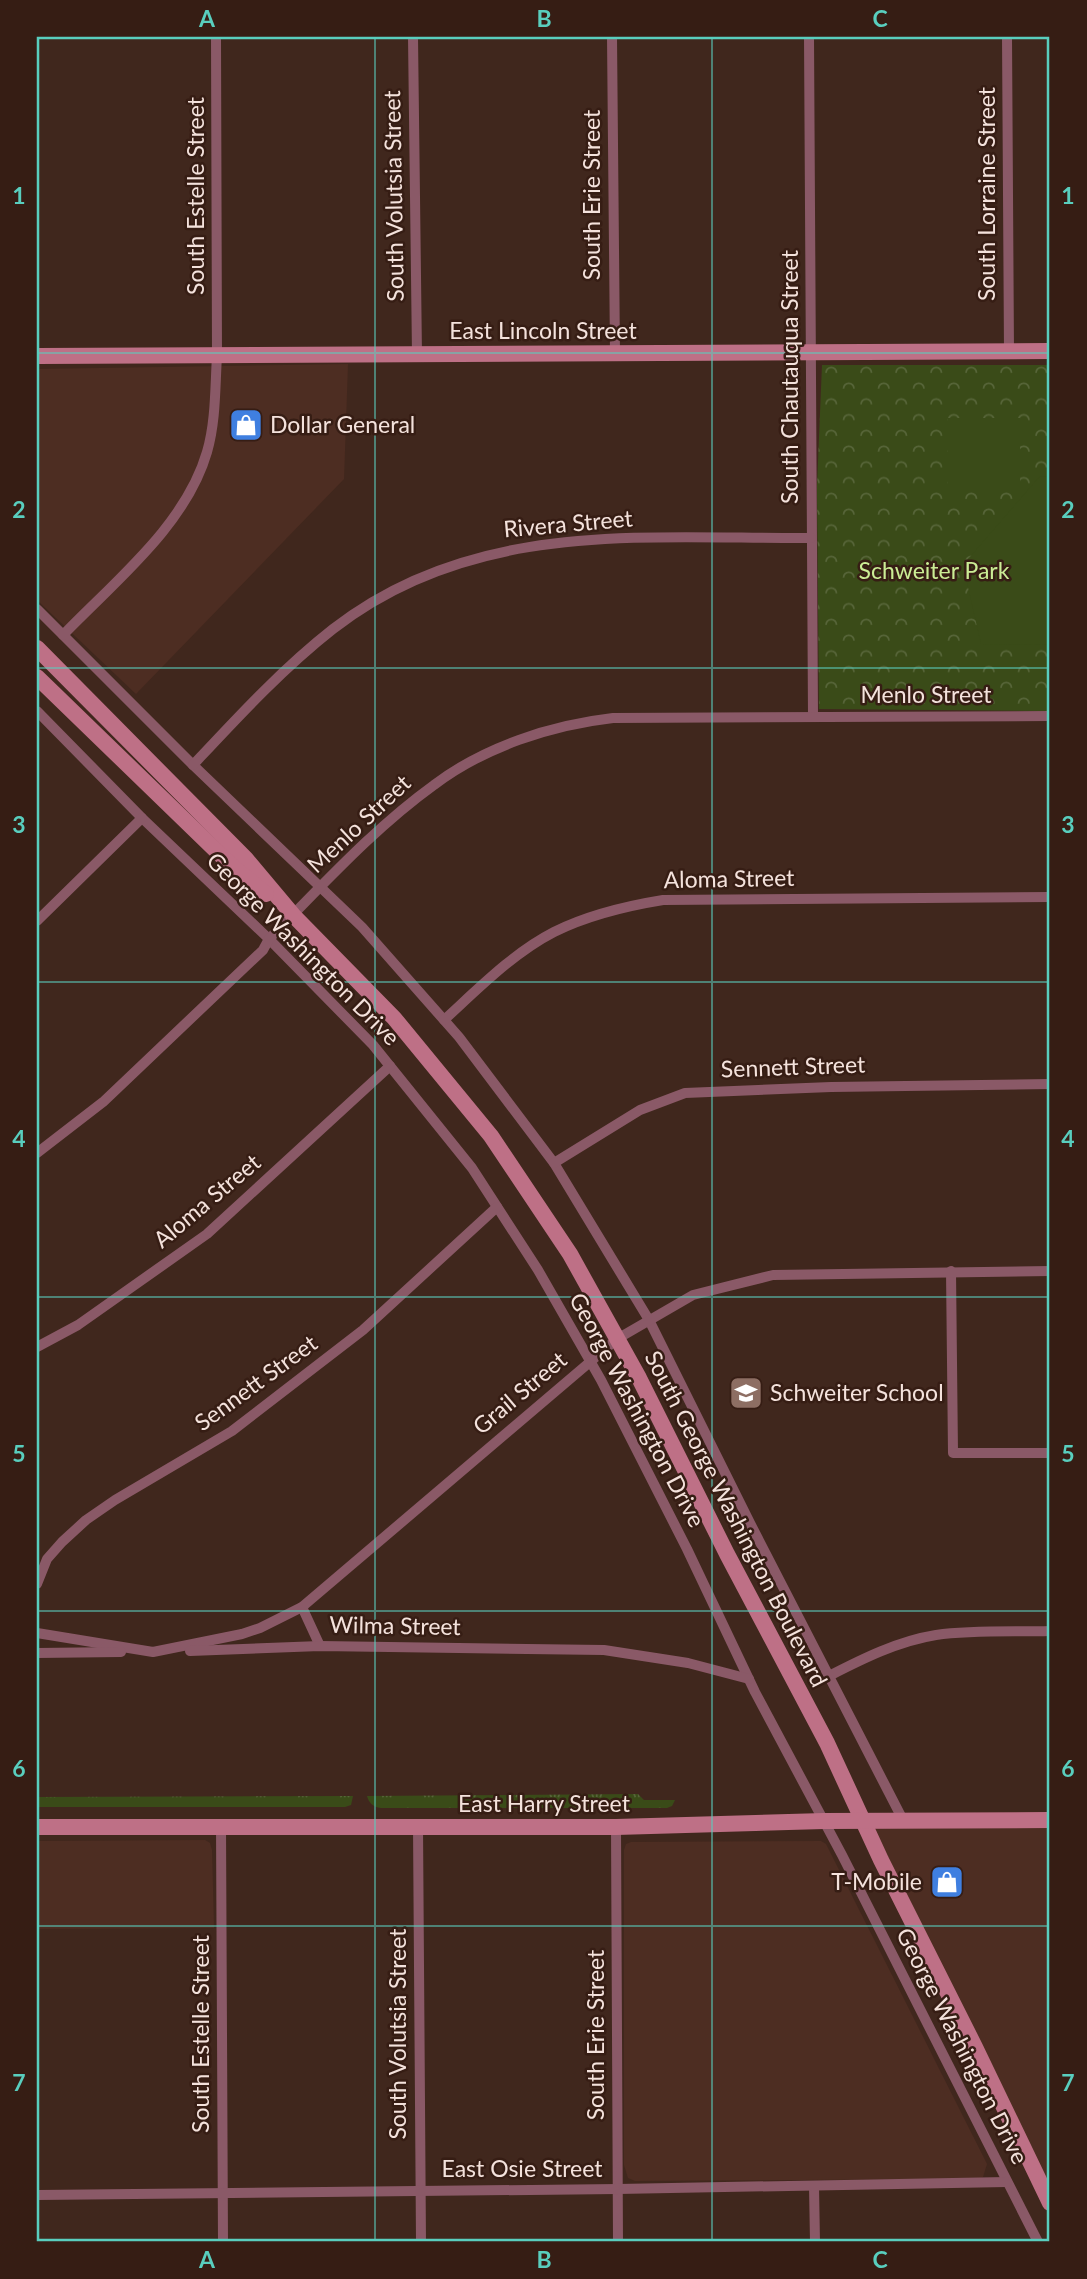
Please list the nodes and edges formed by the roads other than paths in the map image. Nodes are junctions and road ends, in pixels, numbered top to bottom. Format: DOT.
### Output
graph roads {
  1 [pos="216,37"];
  2 [pos="413,37"];
  3 [pos="612,37"];
  4 [pos="809,37"];
  5 [pos="1007,37"];
  6 [pos="1009,351"];
  7 [pos="1050,351"];
  8 [pos="810,352"];
  9 [pos="615,354"];
  10 [pos="417,355"];
  11 [pos="37,356"];
  12 [pos="217,356"];
  13 [pos="811,538"];
  14 [pos="37,609"];
  15 [pos="63,635"];
  16 [pos="37,648"];
  17 [pos="37,677"];
  18 [pos="37,711"];
  19 [pos="813,716"];
  20 [pos="1050,716"];
  21 [pos="193,765"];
  22 [pos="142,818"];
  23 [pos="320,888"];
  24 [pos="1050,897"];
  25 [pos="293,915"];
  26 [pos="37,921"];
  27 [pos="269,939"];
  28 [pos="444,1020"];
  29 [pos="390,1066"];
  30 [pos="1050,1084"];
  31 [pos="37,1153"];
  32 [pos="554,1163"];
  33 [pos="498,1207"];
  34 [pos="1050,1271"];
  35 [pos="951,1272"];
  36 [pos="649,1320"];
  37 [pos="617,1339"];
  38 [pos="37,1347"];
  39 [pos="591,1361"];
  40 [pos="1050,1453"];
  41 [pos="37,1584"];
  42 [pos="302,1607"];
  43 [pos="1050,1631"];
  44 [pos="37,1633"];
  45 [pos="320,1646"];
  46 [pos="153,1652"];
  47 [pos="37,1653"];
  48 [pos="829,1676"];
  49 [pos="749,1679"];
  50 [pos="1050,1820"];
  51 [pos="824,1821"];
  52 [pos="862,1821"];
  53 [pos="903,1821"];
  54 [pos="221,1825"];
  55 [pos="418,1826"];
  56 [pos="37,1827"];
  57 [pos="616,1827"];
  58 [pos="1007,2182"];
  59 [pos="814,2186"];
  60 [pos="618,2189"];
  61 [pos="420,2191"];
  62 [pos="222,2193"];
  63 [pos="37,2195"];
  64 [pos="1050,2203"];
  65 [pos="223,2242"];
  66 [pos="421,2242"];
  67 [pos="618,2242"];
  68 [pos="815,2242"];
  69 [pos="1038,2242"];
  1 -- 12 [label="street, South Estelle Street"];
  2 -- 10 [label="street, South Volutsia Street"];
  3 -- 9 [label="street, South Erie Street"];
  4 -- 8 [label="street, South Chautauqua Street"];
  5 -- 6 [label="street, South Lorraine Street"];
  6 -- 7 [label="street, East Lincoln Street"];
  6 -- 8 [label="street, East Lincoln Street"];
  8 -- 9 [label="street, East Lincoln Street"];
  8 -- 13 [label="street, South Chautauqua Street"];
  9 -- 10 [label="street, East Lincoln Street"];
  10 -- 12 [label="street, East Lincoln Street"];
  11 -- 12 [label="street, East Lincoln Street"];
  12 -- 15 [label="street, South Estelle Street"];
  13 -- 19 [label="street, South Chautauqua Street"];
  13 -- 21 [label="street, Rivera Street"];
  14 -- 15 [label="street, George Washington Drive"];
  15 -- 21 [label="street, George Washington Drive"];
  16 -- 25 [label="street, South George Washington Boulevard"];
  17 -- 25 [label="street, South George Washington Boulevard"];
  18 -- 22 [label="street, George Washington Drive"];
  19 -- 20 [label="street, Menlo Street"];
  19 -- 23 [label="street, Menlo Street"];
  21 -- 23 [label="street, George Washington Drive"];
  22 -- 26 [label="street"];
  22 -- 27 [label="street, George Washington Drive"];
  23 -- 25 [label="street, Menlo Street"];
  23 -- 28 [label="street, George Washington Drive"];
  24 -- 28 [label="street, Aloma Street"];
  25 -- 27 [label="street, Menlo Street"];
  25 -- 37 [label="street, South George Washington Boulevard"];
  27 -- 29 [label="street, George Washington Drive"];
  27 -- 31 [label="street, Menlo Street"];
  28 -- 32 [label="street, George Washington Drive"];
  29 -- 33 [label="street, George Washington Drive"];
  29 -- 38 [label="street, Aloma Street"];
  30 -- 32 [label="street, Sennett Street"];
  32 -- 36 [label="street, George Washington Drive"];
  33 -- 39 [label="street, George Washington Drive"];
  33 -- 41 [label="street, Sennett Street"];
  34 -- 35 [label="street, Grail Street"];
  35 -- 36 [label="street, Grail Street"];
  35 -- 40 [label="street"];
  36 -- 37 [label="street, Grail Street"];
  36 -- 48 [label="street, George Washington Drive"];
  37 -- 39 [label="street, Grail Street"];
  37 -- 52 [label="street, South George Washington Boulevard"];
  39 -- 42 [label="street, Grail Street"];
  39 -- 49 [label="street, George Washington Drive"];
  42 -- 45 [label="street"];
  42 -- 46 [label="street, Grail Street"];
  43 -- 48 [label="street"];
  44 -- 46 [label="street"];
  45 -- 46 [label="street, Wilma Street"];
  45 -- 49 [label="street, Wilma Street"];
  46 -- 47 [label="street, Wilma Street"];
  48 -- 53 [label="street, George Washington Drive"];
  49 -- 51 [label="street, George Washington Drive"];
  50 -- 53 [label="street, East Harry Street"];
  51 -- 52 [label="street, East Harry Street"];
  51 -- 57 [label="street, East Harry Street"];
  51 -- 58 [label="street, George Washington Drive"];
  52 -- 53 [label="street, East Harry Street"];
  52 -- 64 [label="street, South George Washington Boulevard"];
  54 -- 55 [label="street, East Harry Street"];
  54 -- 56 [label="street, East Harry Street"];
  54 -- 62 [label="street, South Estelle Street"];
  55 -- 57 [label="street, East Harry Street"];
  55 -- 61 [label="street, South Volutsia Street"];
  57 -- 60 [label="street, South Erie Street"];
  58 -- 59 [label="street, East Osie Street"];
  58 -- 69 [label="street, George Washington Drive"];
  59 -- 60 [label="street, East Osie Street"];
  59 -- 68 [label="street"];
  60 -- 61 [label="street, East Osie Street"];
  60 -- 67 [label="street, South Erie Street"];
  61 -- 62 [label="street, East Osie Street"];
  61 -- 66 [label="street, South Volutsia Street"];
  62 -- 63 [label="street, East Osie Street"];
  62 -- 65 [label="street, South Estelle Street"];
}
